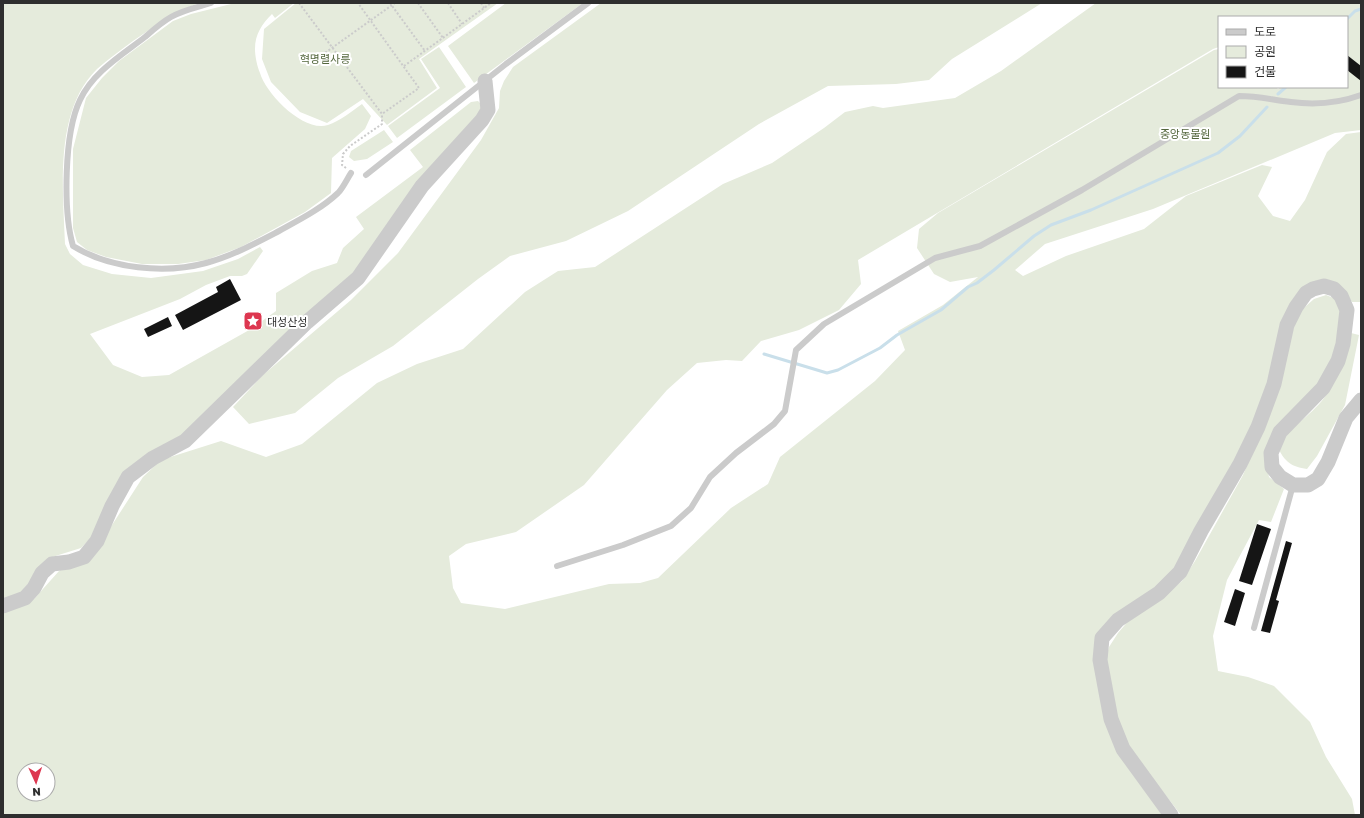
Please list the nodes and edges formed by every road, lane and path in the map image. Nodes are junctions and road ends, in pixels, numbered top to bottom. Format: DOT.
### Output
graph roads {
  1 [pos="211,3"];
  2 [pos="299,3"];
  3 [pos="358,3"];
  4 [pos="395,3"];
  5 [pos="418,3"];
  6 [pos="448,3"];
  7 [pos="481,3"];
  8 [pos="491,3"];
  9 [pos="588,3"];
  10 [pos="391,4"];
  11 [pos="484,8"];
  12 [pos="371,20"];
  13 [pos="462,24"];
  14 [pos="443,38"];
  15 [pos="331,48"];
  16 [pos="425,51"];
  17 [pos="322,55"];
  18 [pos="404,66"];
  19 [pos="485,81"];
  20 [pos="1361,95"];
  21 [pos="382,114"];
  22 [pos="351,173"];
  23 [pos="366,175"];
  24 [pos="1361,400"];
  25 [pos="1293,485"];
  26 [pos="557,566"];
  27 [pos="3,606"];
  28 [pos="1254,628"];
  29 [pos="1171,815"];
  1 -- 22 [label="lane"];
  2 -- 15 [label="path"];
  3 -- 12 [label="path"];
  4 -- 10 [label="path"];
  5 -- 14 [label="path"];
  6 -- 13 [label="path"];
  7 -- 11 [label="path"];
  8 -- 11 [label="path"];
  9 -- 19 [label="lane"];
  10 -- 12 [label="path"];
  10 -- 16 [label="path"];
  11 -- 13 [label="path"];
  12 -- 15 [label="path"];
  12 -- 18 [label="path"];
  13 -- 14 [label="path"];
  14 -- 16 [label="path"];
  15 -- 17 [label="path"];
  15 -- 21 [label="path"];
  16 -- 18 [label="path"];
  18 -- 21 [label="path"];
  19 -- 23 [label="lane"];
  19 -- 27 [label="street"];
  20 -- 26 [label="lane"];
  21 -- 22 [label="path"];
  24 -- 25 [label="street"];
  25 -- 28 [label="lane"];
  25 -- 29 [label="street"];
}
